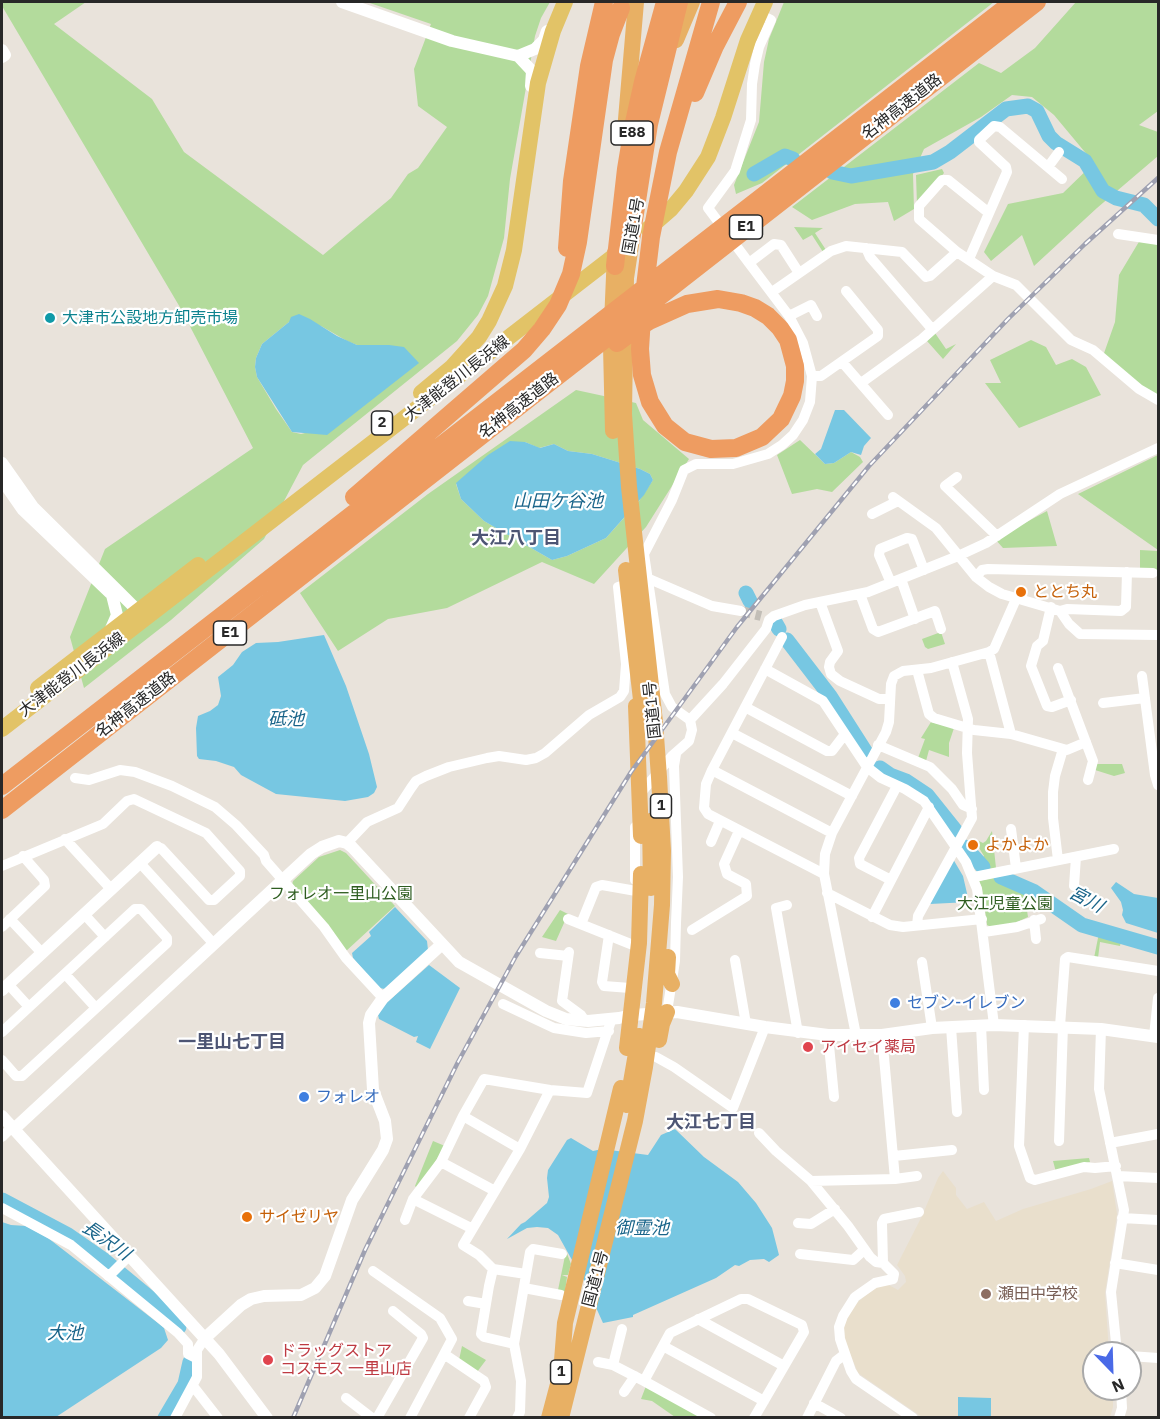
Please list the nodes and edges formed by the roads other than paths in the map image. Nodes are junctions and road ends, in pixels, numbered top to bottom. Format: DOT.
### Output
graph roads {
  1 [pos="342,2"];
  2 [pos="564,2"];
  3 [pos="604,2"];
  4 [pos="665,2"];
  5 [pos="679,2"];
  6 [pos="692,2"];
  7 [pos="711,2"];
  8 [pos="738,2"];
  9 [pos="1013,2"];
  10 [pos="1037,2"];
  11 [pos="629,5"];
  12 [pos="762,8"];
  13 [pos="2,50"];
  14 [pos="518,56"];
  15 [pos="2,57"];
  16 [pos="531,127"];
  17 [pos="1059,152"];
  18 [pos="1048,167"];
  19 [pos="1062,179"];
  20 [pos="664,207"];
  21 [pos="989,213"];
  22 [pos="1118,234"];
  23 [pos="631,239"];
  24 [pos="1158,240"];
  25 [pos="866,248"];
  26 [pos="957,252"];
  27 [pos="746,258"];
  28 [pos="969,259"];
  29 [pos="799,273"];
  30 [pos="993,276"];
  31 [pos="618,278"];
  32 [pos="846,291"];
  33 [pos="772,292"];
  34 [pos="789,316"];
  35 [pos="817,316"];
  36 [pos="538,324"];
  37 [pos="932,329"];
  38 [pos="842,362"];
  39 [pos="812,376"];
  40 [pos="861,383"];
  41 [pos="1158,400"];
  42 [pos="888,415"];
  43 [pos="1158,448"];
  44 [pos="457,455"];
  45 [pos="2,463"];
  46 [pos="957,477"];
  47 [pos="2,480"];
  48 [pos="872,514"];
  49 [pos="997,536"];
  50 [pos="958,556"];
  51 [pos="924,570"];
  52 [pos="1127,572"];
  53 [pos="1153,573"];
  54 [pos="976,577"];
  55 [pos="647,578"];
  56 [pos="896,581"];
  57 [pos="860,594"];
  58 [pos="111,595"];
  59 [pos="1016,598"];
  60 [pos="820,602"];
  61 [pos="1055,609"];
  62 [pos="741,611"];
  63 [pos="137,615"];
  64 [pos="915,618"];
  65 [pos="941,629"];
  66 [pos="109,632"];
  67 [pos="1158,635"];
  68 [pos="782,638"];
  69 [pos="647,646"];
  70 [pos="989,652"];
  71 [pos="658,659"];
  72 [pos="952,662"];
  73 [pos="161,663"];
  74 [pos="632,667"];
  75 [pos="1058,668"];
  76 [pos="765,669"];
  77 [pos="917,670"];
  78 [pos="1142,676"];
  79 [pos="1145,698"];
  80 [pos="890,699"];
  81 [pos="1071,700"];
  82 [pos="1103,703"];
  83 [pos="745,707"];
  84 [pos="2,716"];
  85 [pos="690,720"];
  86 [pos="968,728"];
  87 [pos="2,729"];
  88 [pos="732,733"];
  89 [pos="1154,733"];
  90 [pos="845,734"];
  91 [pos="1011,734"];
  92 [pos="1086,742"];
  93 [pos="878,745"];
  94 [pos="1063,749"];
  95 [pos="676,754"];
  96 [pos="867,767"];
  97 [pos="712,770"];
  98 [pos="75,778"];
  99 [pos="1088,780"];
  100 [pos="1158,785"];
  101 [pos="2,786"];
  102 [pos="897,786"];
  103 [pos="852,796"];
  104 [pos="929,807"];
  105 [pos="972,809"];
  106 [pos="2,810"];
  107 [pos="720,820"];
  108 [pos="1011,829"];
  109 [pos="740,831"];
  110 [pos="832,833"];
  111 [pos="65,839"];
  112 [pos="711,842"];
  113 [pos="347,843"];
  114 [pos="956,846"];
  115 [pos="157,847"];
  116 [pos="1114,849"];
  117 [pos="23,856"];
  118 [pos="1076,856"];
  119 [pos="1058,860"];
  120 [pos="140,863"];
  121 [pos="2,866"];
  122 [pos="1016,868"];
  123 [pos="824,874"];
  124 [pos="974,877"];
  125 [pos="891,880"];
  126 [pos="282,881"];
  127 [pos="1074,886"];
  128 [pos="111,889"];
  129 [pos="636,891"];
  130 [pos="827,893"];
  131 [pos="787,905"];
  132 [pos="84,914"];
  133 [pos="872,917"];
  134 [pos="568,919"];
  135 [pos="982,919"];
  136 [pos="6,923"];
  137 [pos="581,924"];
  138 [pos="916,925"];
  139 [pos="692,930"];
  140 [pos="984,932"];
  141 [pos="609,935"];
  142 [pos="105,937"];
  143 [pos="1036,939"];
  144 [pos="213,943"];
  145 [pos="441,945"];
  146 [pos="633,945"];
  147 [pos="42,953"];
  148 [pos="540,953"];
  149 [pos="735,960"];
  150 [pos="922,962"];
  151 [pos="1158,971"];
  152 [pos="65,974"];
  153 [pos="672,984"];
  154 [pos="5,987"];
  155 [pos="630,988"];
  156 [pos="383,998"];
  157 [pos="1158,998"];
  158 [pos="503,1004"];
  159 [pos="29,1007"];
  160 [pos="96,1008"];
  161 [pos="632,1012"];
  162 [pos="667,1012"];
  163 [pos="612,1018"];
  164 [pos="585,1021"];
  165 [pos="746,1024"];
  166 [pos="981,1025"];
  167 [pos="994,1025"];
  168 [pos="1024,1025"];
  169 [pos="1061,1026"];
  170 [pos="951,1027"];
  171 [pos="765,1028"];
  172 [pos="932,1028"];
  173 [pos="1101,1029"];
  174 [pos="609,1031"];
  175 [pos="2,1032"];
  176 [pos="798,1033"];
  177 [pos="828,1035"];
  178 [pos="856,1035"];
  179 [pos="882,1035"];
  180 [pos="1156,1036"];
  181 [pos="656,1057"];
  182 [pos="2,1060"];
  183 [pos="550,1090"];
  184 [pos="984,1090"];
  185 [pos="834,1097"];
  186 [pos="957,1112"];
  187 [pos="2,1116"];
  188 [pos="463,1116"];
  189 [pos="13,1128"];
  190 [pos="759,1133"];
  191 [pos="1158,1134"];
  192 [pos="2,1137"];
  193 [pos="1059,1141"];
  194 [pos="1110,1143"];
  195 [pos="520,1149"];
  196 [pos="952,1150"];
  197 [pos="894,1156"];
  198 [pos="441,1162"];
  199 [pos="1117,1171"];
  200 [pos="917,1176"];
  201 [pos="1158,1178"];
  202 [pos="895,1179"];
  203 [pos="811,1181"];
  204 [pos="495,1191"];
  205 [pos="413,1199"];
  206 [pos="2,1208"];
  207 [pos="835,1209"];
  208 [pos="919,1212"];
  209 [pos="1122,1218"];
  210 [pos="405,1220"];
  211 [pos="1158,1220"];
  212 [pos="798,1223"];
  213 [pos="471,1228"];
  214 [pos="864,1250"];
  215 [pos="562,1254"];
  216 [pos="800,1254"];
  217 [pos="129,1256"];
  218 [pos="883,1263"];
  219 [pos="1115,1263"];
  220 [pos="493,1269"];
  221 [pos="373,1270"];
  222 [pos="1158,1270"];
  223 [pos="526,1274"];
  224 [pos="110,1275"];
  225 [pos="524,1288"];
  226 [pos="561,1295"];
  227 [pos="468,1301"];
  228 [pos="486,1304"];
  229 [pos="393,1311"];
  230 [pos="698,1319"];
  231 [pos="578,1326"];
  232 [pos="622,1329"];
  233 [pos="205,1338"];
  234 [pos="1116,1341"];
  235 [pos="514,1344"];
  236 [pos="663,1346"];
  237 [pos="845,1354"];
  238 [pos="1142,1357"];
  239 [pos="442,1358"];
  240 [pos="1158,1358"];
  241 [pos="196,1359"];
  242 [pos="598,1362"];
  243 [pos="613,1365"];
  244 [pos="784,1366"];
  245 [pos="566,1375"];
  246 [pos="640,1378"];
  247 [pos="193,1386"];
  248 [pos="624,1392"];
  249 [pos="346,1398"];
  250 [pos="764,1401"];
  251 [pos="1123,1401"];
  252 [pos="814,1403"];
  253 [pos="1123,1417"];
  254 [pos="175,1418"];
  255 [pos="218,1418"];
  256 [pos="267,1418"];
  257 [pos="372,1418"];
  258 [pos="377,1418"];
  259 [pos="411,1418"];
  260 [pos="469,1418"];
  261 [pos="517,1418"];
  262 [pos="549,1418"];
  263 [pos="561,1418"];
  264 [pos="711,1418"];
  265 [pos="754,1418"];
  266 [pos="807,1418"];
  267 [pos="841,1418"];
  268 [pos="913,1418"];
  1 -- 14 [label="street"];
  2 -- 14 [label="street"];
  2 -- 16 [label="main road, 大津能登川長浜線 / 2"];
  3 -- 36 [label="highway"];
  4 -- 31 [label="highway, E88"];
  5 -- 23 [label="highway, E88"];
  6 -- 23 [label="highway, 国道1号 / 1"];
  7 -- 20 [label="highway, E88"];
  8 -- 20 [label="highway"];
  9 -- 73 [label="highway, 名神高速道路 / E1"];
  10 -- 44 [label="highway, 名神高速道路 / E1"];
  11 -- 31 [label="highway, 国道1号 / 1"];
  11 -- 36 [label="highway"];
  12 -- 20 [label="main road, 大津能登川長浜線 / 2"];
  12 -- 27 [label="street"];
  13 -- 15 [label="street"];
  14 -- 16 [label="street"];
  16 -- 63 [label="main road, 大津能登川長浜線 / 2"];
  17 -- 18 [label="street"];
  18 -- 19 [label="street"];
  18 -- 21 [label="street"];
  20 -- 36 [label="main road, 大津能登川長浜線 / 2"];
  20 -- 44 [label="highway, E88"];
  21 -- 26 [label="street"];
  21 -- 28 [label="street"];
  22 -- 24 [label="street"];
  23 -- 31 [label="highway, 国道1号 / 1"];
  25 -- 26 [label="street"];
  25 -- 29 [label="street"];
  25 -- 37 [label="street"];
  26 -- 28 [label="street"];
  27 -- 29 [label="street"];
  27 -- 33 [label="street"];
  28 -- 30 [label="street"];
  29 -- 33 [label="street"];
  30 -- 37 [label="street"];
  30 -- 41 [label="street"];
  31 -- 69 [label="highway, 国道1号 / 1"];
  31 -- 74 [label="highway, 国道1号 / 1"];
  32 -- 38 [label="street"];
  33 -- 34 [label="street"];
  34 -- 35 [label="street"];
  34 -- 39 [label="street"];
  36 -- 63 [label="main road, 大津能登川長浜線 / 2"];
  36 -- 73 [label="highway"];
  37 -- 40 [label="street"];
  38 -- 39 [label="street"];
  38 -- 40 [label="street"];
  39 -- 55 [label="street"];
  40 -- 42 [label="street"];
  43 -- 49 [label="street"];
  44 -- 106 [label="highway, 名神高速道路 / E1"];
  45 -- 63 [label="street"];
  46 -- 49 [label="street"];
  47 -- 58 [label="street"];
  48 -- 50 [label="street"];
  49 -- 50 [label="street"];
  50 -- 51 [label="street"];
  50 -- 54 [label="street"];
  51 -- 56 [label="street"];
  51 -- 56 [label="street"];
  52 -- 53 [label="street"];
  52 -- 54 [label="street"];
  52 -- 61 [label="street"];
  54 -- 59 [label="street"];
  55 -- 62 [label="street"];
  55 -- 71 [label="street"];
  55 -- 74 [label="street"];
  56 -- 57 [label="street"];
  56 -- 64 [label="street"];
  57 -- 60 [label="street"];
  57 -- 64 [label="street"];
  58 -- 63 [label="street"];
  58 -- 66 [label="street"];
  59 -- 61 [label="street"];
  59 -- 70 [label="street"];
  60 -- 80 [label="street"];
  60 -- 85 [label="street"];
  61 -- 67 [label="street"];
  61 -- 81 [label="street"];
  63 -- 66 [label="main road, 大津能登川長浜線 / 2"];
  63 -- 87 [label="main road, 大津能登川長浜線 / 2"];
  64 -- 65 [label="street"];
  66 -- 84 [label="main road, 大津能登川長浜線 / 2"];
  68 -- 76 [label="street"];
  69 -- 153 [label="highway"];
  69 -- 231 [label="highway, 国道1号 / 1"];
  70 -- 72 [label="street"];
  70 -- 91 [label="street"];
  71 -- 74 [label="street"];
  71 -- 85 [label="street"];
  72 -- 77 [label="street"];
  72 -- 86 [label="street"];
  73 -- 101 [label="highway, 名神高速道路 / E1"];
  74 -- 113 [label="street"];
  74 -- 161 [label="highway"];
  74 -- 231 [label="highway, 国道1号 / 1"];
  75 -- 81 [label="street"];
  76 -- 83 [label="street"];
  76 -- 90 [label="street"];
  77 -- 80 [label="street"];
  77 -- 86 [label="street"];
  78 -- 79 [label="street"];
  79 -- 82 [label="street"];
  79 -- 89 [label="street"];
  80 -- 93 [label="street"];
  81 -- 92 [label="street"];
  83 -- 88 [label="street"];
  83 -- 90 [label="street"];
  85 -- 95 [label="street"];
  86 -- 91 [label="street"];
  86 -- 105 [label="street"];
  88 -- 97 [label="street"];
  88 -- 103 [label="street"];
  89 -- 100 [label="street"];
  90 -- 96 [label="street"];
  91 -- 94 [label="street"];
  92 -- 94 [label="street"];
  92 -- 99 [label="street"];
  93 -- 96 [label="street"];
  93 -- 105 [label="street"];
  94 -- 119 [label="street"];
  95 -- 129 [label="street"];
  95 -- 153 [label="street"];
  96 -- 102 [label="street"];
  96 -- 103 [label="street"];
  97 -- 107 [label="street"];
  97 -- 110 [label="street"];
  98 -- 126 [label="street"];
  102 -- 104 [label="street"];
  102 -- 125 [label="street"];
  103 -- 110 [label="street"];
  104 -- 114 [label="street"];
  104 -- 125 [label="street"];
  105 -- 114 [label="street"];
  107 -- 109 [label="street"];
  107 -- 112 [label="street"];
  108 -- 122 [label="street"];
  109 -- 123 [label="street"];
  109 -- 139 [label="street"];
  110 -- 123 [label="street"];
  111 -- 115 [label="street"];
  111 -- 117 [label="street"];
  111 -- 128 [label="street"];
  113 -- 126 [label="street"];
  113 -- 145 [label="street"];
  114 -- 124 [label="street"];
  114 -- 138 [label="street"];
  115 -- 120 [label="street"];
  116 -- 118 [label="street"];
  117 -- 121 [label="street"];
  117 -- 136 [label="street"];
  118 -- 119 [label="street"];
  118 -- 127 [label="street"];
  119 -- 122 [label="street"];
  120 -- 128 [label="street"];
  120 -- 144 [label="street"];
  122 -- 124 [label="street"];
  123 -- 130 [label="street"];
  124 -- 135 [label="street"];
  125 -- 133 [label="street"];
  126 -- 144 [label="street"];
  126 -- 156 [label="street"];
  128 -- 132 [label="street"];
  129 -- 137 [label="street"];
  129 -- 146 [label="street"];
  130 -- 133 [label="street"];
  130 -- 178 [label="street"];
  131 -- 176 [label="street"];
  132 -- 142 [label="street"];
  132 -- 147 [label="street"];
  133 -- 138 [label="street"];
  134 -- 137 [label="street"];
  135 -- 138 [label="street"];
  135 -- 140 [label="street"];
  136 -- 147 [label="street"];
  137 -- 141 [label="street"];
  140 -- 143 [label="street"];
  140 -- 167 [label="street"];
  141 -- 146 [label="street"];
  141 -- 155 [label="street"];
  142 -- 152 [label="street"];
  142 -- 160 [label="street"];
  144 -- 189 [label="street"];
  145 -- 156 [label="street"];
  145 -- 164 [label="street"];
  146 -- 155 [label="street"];
  147 -- 154 [label="street"];
  148 -- 164 [label="street"];
  149 -- 165 [label="street"];
  150 -- 172 [label="street"];
  151 -- 169 [label="street"];
  152 -- 159 [label="street"];
  152 -- 160 [label="street"];
  153 -- 162 [label="street"];
  154 -- 159 [label="street"];
  155 -- 161 [label="street"];
  156 -- 233 [label="street"];
  157 -- 180 [label="street"];
  158 -- 174 [label="street"];
  159 -- 175 [label="street"];
  160 -- 182 [label="street"];
  161 -- 162 [label="street"];
  161 -- 163 [label="street"];
  161 -- 231 [label="highway"];
  162 -- 165 [label="street"];
  162 -- 181 [label="highway"];
  163 -- 164 [label="street"];
  163 -- 174 [label="street"];
  165 -- 171 [label="street"];
  166 -- 167 [label="street"];
  166 -- 170 [label="street"];
  166 -- 184 [label="street"];
  167 -- 168 [label="street"];
  168 -- 169 [label="street"];
  168 -- 199 [label="street"];
  169 -- 173 [label="street"];
  169 -- 193 [label="street"];
  170 -- 172 [label="street"];
  170 -- 186 [label="street"];
  171 -- 176 [label="street"];
  171 -- 181 [label="street"];
  172 -- 179 [label="street"];
  173 -- 180 [label="street"];
  173 -- 194 [label="street"];
  174 -- 183 [label="street"];
  176 -- 177 [label="street"];
  177 -- 178 [label="street"];
  177 -- 185 [label="street"];
  178 -- 179 [label="street"];
  179 -- 197 [label="street"];
  181 -- 231 [label="highway"];
  183 -- 188 [label="street"];
  183 -- 195 [label="street"];
  187 -- 189 [label="street"];
  188 -- 195 [label="street"];
  188 -- 198 [label="street"];
  189 -- 192 [label="street"];
  189 -- 217 [label="street"];
  190 -- 203 [label="street"];
  191 -- 194 [label="street"];
  194 -- 199 [label="street"];
  195 -- 204 [label="street"];
  196 -- 197 [label="street"];
  197 -- 202 [label="street"];
  198 -- 204 [label="street"];
  198 -- 205 [label="street"];
  199 -- 201 [label="street"];
  199 -- 209 [label="street"];
  200 -- 202 [label="street"];
  202 -- 203 [label="street"];
  203 -- 207 [label="street"];
  204 -- 213 [label="street"];
  205 -- 210 [label="street"];
  205 -- 213 [label="street"];
  206 -- 224 [label="street"];
  207 -- 212 [label="street"];
  207 -- 214 [label="street"];
  208 -- 218 [label="street"];
  209 -- 211 [label="street"];
  209 -- 219 [label="street"];
  213 -- 220 [label="street"];
  214 -- 216 [label="street"];
  214 -- 218 [label="street"];
  215 -- 223 [label="street"];
  217 -- 224 [label="street"];
  217 -- 233 [label="street"];
  218 -- 237 [label="street"];
  219 -- 222 [label="street"];
  219 -- 234 [label="street"];
  220 -- 223 [label="street"];
  220 -- 228 [label="street"];
  221 -- 239 [label="street"];
  223 -- 225 [label="street"];
  224 -- 241 [label="street"];
  225 -- 226 [label="street"];
  225 -- 235 [label="street"];
  227 -- 228 [label="street"];
  228 -- 235 [label="street"];
  229 -- 258 [label="street"];
  230 -- 236 [label="street"];
  230 -- 244 [label="street"];
  230 -- 244 [label="street"];
  231 -- 245 [label="highway, 国道1号 / 1"];
  232 -- 243 [label="street"];
  233 -- 241 [label="street"];
  233 -- 256 [label="street"];
  235 -- 261 [label="street"];
  236 -- 246 [label="street"];
  236 -- 250 [label="street"];
  237 -- 252 [label="street"];
  237 -- 268 [label="street"];
  238 -- 240 [label="street"];
  239 -- 259 [label="street"];
  239 -- 260 [label="street"];
  241 -- 247 [label="street"];
  242 -- 243 [label="street"];
  243 -- 246 [label="street"];
  244 -- 250 [label="street"];
  245 -- 262 [label="highway, 国道1号 / 1"];
  245 -- 263 [label="highway, 国道1号 / 1"];
  246 -- 248 [label="street"];
  246 -- 264 [label="street"];
  247 -- 254 [label="street"];
  247 -- 255 [label="street"];
  249 -- 257 [label="street"];
  250 -- 265 [label="street"];
  251 -- 253 [label="street"];
  252 -- 266 [label="street"];
  252 -- 267 [label="street"];
}
